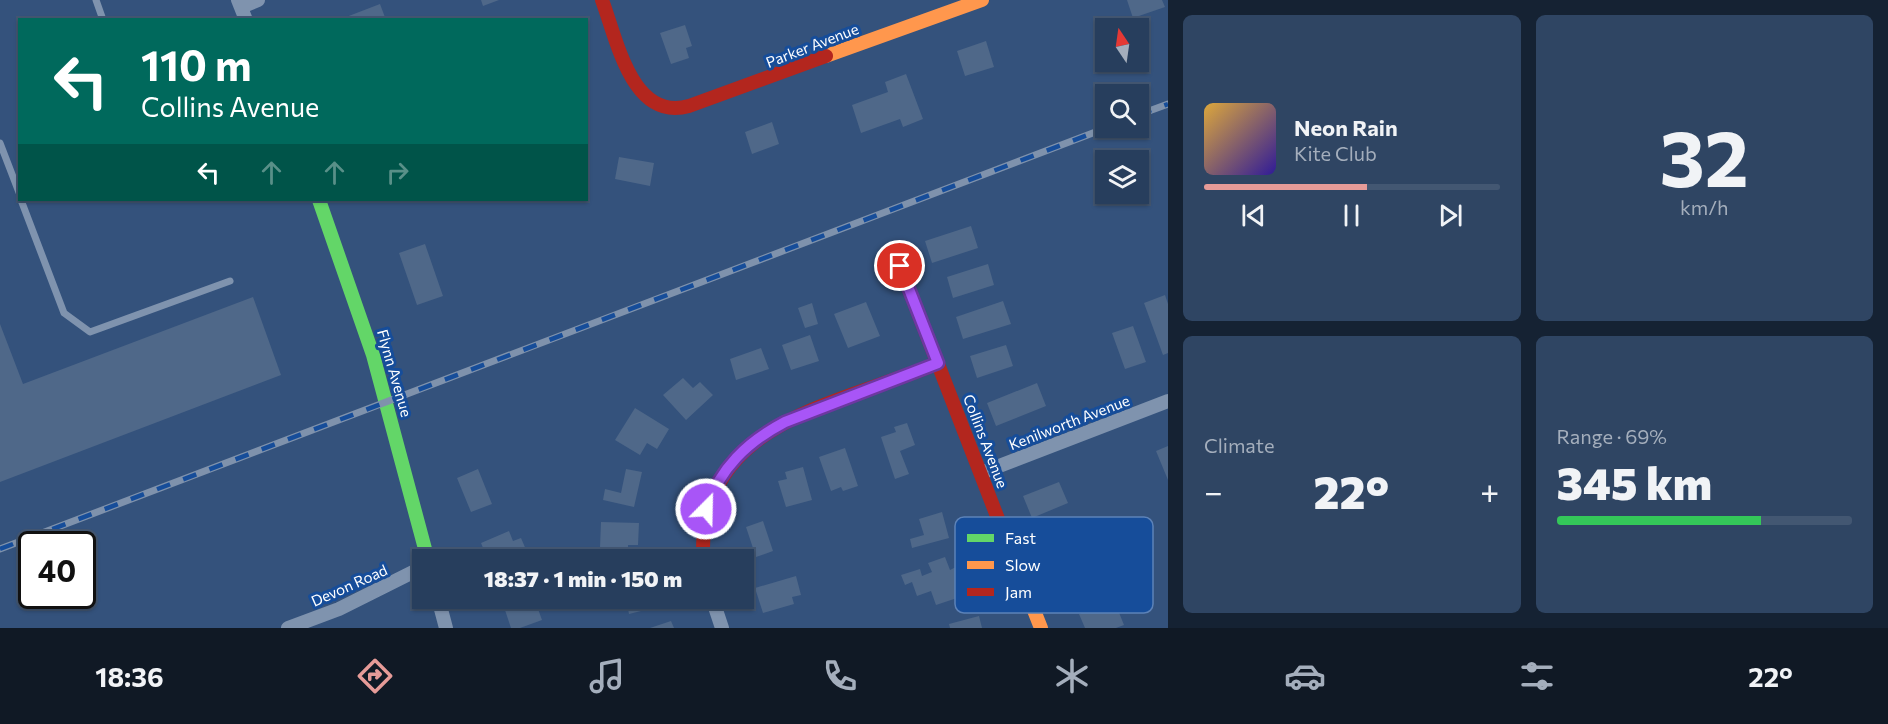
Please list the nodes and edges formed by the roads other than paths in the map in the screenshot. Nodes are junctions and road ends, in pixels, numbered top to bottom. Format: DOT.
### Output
graph roads {
  1 [pos="96,0"];
  2 [pos="258,0"];
  3 [pos="602,0"];
  4 [pos="982,0"];
  5 [pos="242,9"];
  6 [pos="102,17"];
  7 [pos="0,143"];
  8 [pos="18,190"];
  9 [pos="21,201"];
  10 [pos="319,201"];
  11 [pos="900,266"];
  12 [pos="230,281"];
  13 [pos="938,363"];
  14 [pos="1168,401"];
  15 [pos="981,473"];
  16 [pos="998,517"];
  17 [pos="425,549"];
  18 [pos="703,549"];
  19 [pos="412,572"];
  20 [pos="441,609"];
  21 [pos="716,609"];
  22 [pos="1035,613"];
  23 [pos="288,628"];
  24 [pos="446,628"];
  25 [pos="722,628"];
  26 [pos="1041,628"];
  1 -- 6 [label="lane"];
  2 -- 5 [label="street"];
  3 -- 4 [label="street, Parker Avenue"];
  7 -- 8 [label="lane"];
  9 -- 12 [label="lane"];
  10 -- 17 [label="street, Flynn Avenue"];
  11 -- 13 [label="street, Collins Avenue"];
  13 -- 15 [label="street, Collins Avenue"];
  13 -- 18 [label="street"];
  14 -- 15 [label="street, Kenilworth Avenue"];
  15 -- 16 [label="street, Collins Avenue"];
  19 -- 23 [label="street, Devon Road"];
  20 -- 24 [label="street"];
  21 -- 25 [label="street"];
  22 -- 26 [label="street, Collins Avenue"];
}
